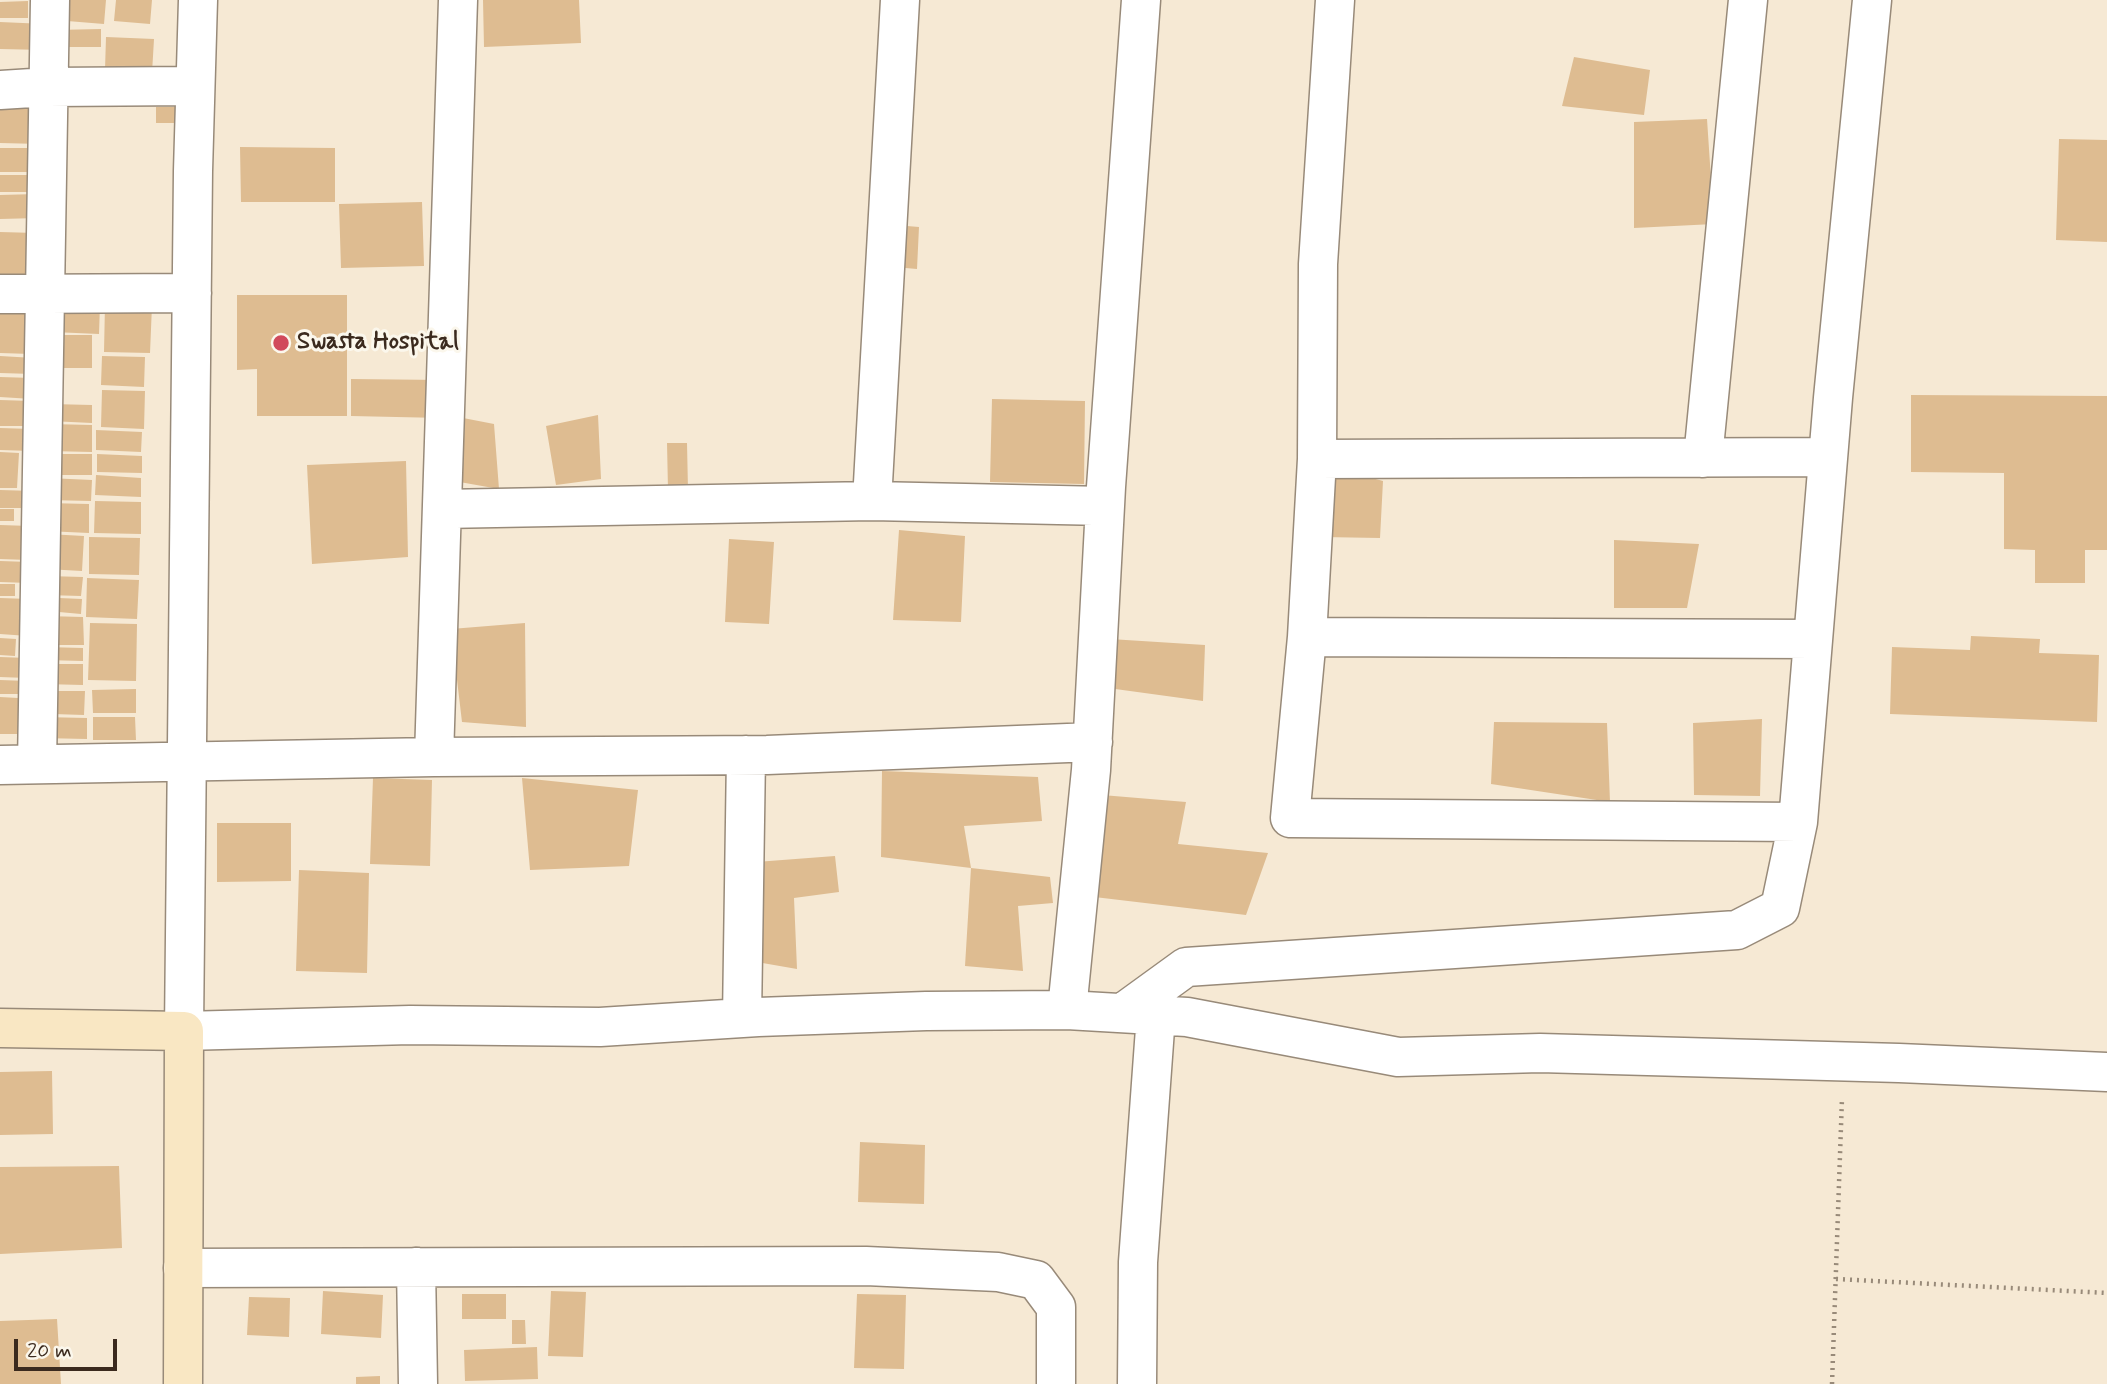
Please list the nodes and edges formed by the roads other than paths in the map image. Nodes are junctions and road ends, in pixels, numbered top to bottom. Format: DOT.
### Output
graph roads {
  1 [pos="50,0"];
  2 [pos="198,0"];
  3 [pos="458,0"];
  4 [pos="900,0"];
  5 [pos="1141,0"];
  6 [pos="1335,0"];
  7 [pos="1748,0"];
  8 [pos="1872,0"];
  9 [pos="195,86"];
  10 [pos="48,87"];
  11 [pos="0,90"];
  12 [pos="45,293"];
  13 [pos="192,293"];
  14 [pos="0,294"];
  15 [pos="1828,457"];
  16 [pos="1317,458"];
  17 [pos="1703,458"];
  18 [pos="872,501"];
  19 [pos="1105,506"];
  20 [pos="442,509"];
  21 [pos="1307,637"];
  22 [pos="1813,639"];
  23 [pos="1093,742"];
  24 [pos="746,755"];
  25 [pos="433,757"];
  26 [pos="187,761"];
  27 [pos="37,764"];
  28 [pos="0,765"];
  29 [pos="1798,822"];
  30 [pos="1067,1010"];
  31 [pos="1140,1014"];
  32 [pos="742,1018"];
  33 [pos="0,1028"];
  34 [pos="184,1031"];
  35 [pos="2107,1072"];
  36 [pos="416,1267"];
  37 [pos="183,1268"];
  38 [pos="183,1384"];
  39 [pos="418,1384"];
  40 [pos="1056,1384"];
  41 [pos="1137,1384"];
  1 -- 10 [label="street"];
  2 -- 9 [label="street"];
  3 -- 20 [label="street"];
  4 -- 18 [label="street"];
  5 -- 19 [label="street"];
  6 -- 16 [label="street"];
  7 -- 17 [label="street"];
  8 -- 15 [label="street"];
  9 -- 10 [label="street"];
  9 -- 13 [label="street"];
  10 -- 11 [label="street"];
  10 -- 12 [label="street"];
  12 -- 13 [label="street"];
  12 -- 14 [label="street"];
  12 -- 27 [label="street"];
  13 -- 26 [label="street"];
  15 -- 17 [label="street"];
  15 -- 22 [label="street"];
  16 -- 17 [label="street"];
  16 -- 21 [label="street"];
  18 -- 19 [label="street"];
  18 -- 20 [label="street"];
  19 -- 23 [label="street"];
  20 -- 25 [label="street"];
  21 -- 22 [label="street"];
  21 -- 29 [label="street"];
  22 -- 29 [label="street"];
  23 -- 24 [label="street"];
  23 -- 30 [label="street"];
  24 -- 25 [label="street"];
  24 -- 32 [label="street"];
  25 -- 26 [label="street"];
  26 -- 27 [label="street"];
  26 -- 34 [label="street"];
  27 -- 28 [label="street"];
  29 -- 31 [label="street"];
  30 -- 31 [label="street"];
  30 -- 32 [label="street"];
  31 -- 35 [label="street"];
  31 -- 41 [label="street"];
  32 -- 34 [label="street"];
  33 -- 34 [label="street"];
  34 -- 37 [label="street"];
  36 -- 37 [label="street"];
  36 -- 39 [label="street"];
  36 -- 40 [label="street"];
  37 -- 38 [label="street"];
}
